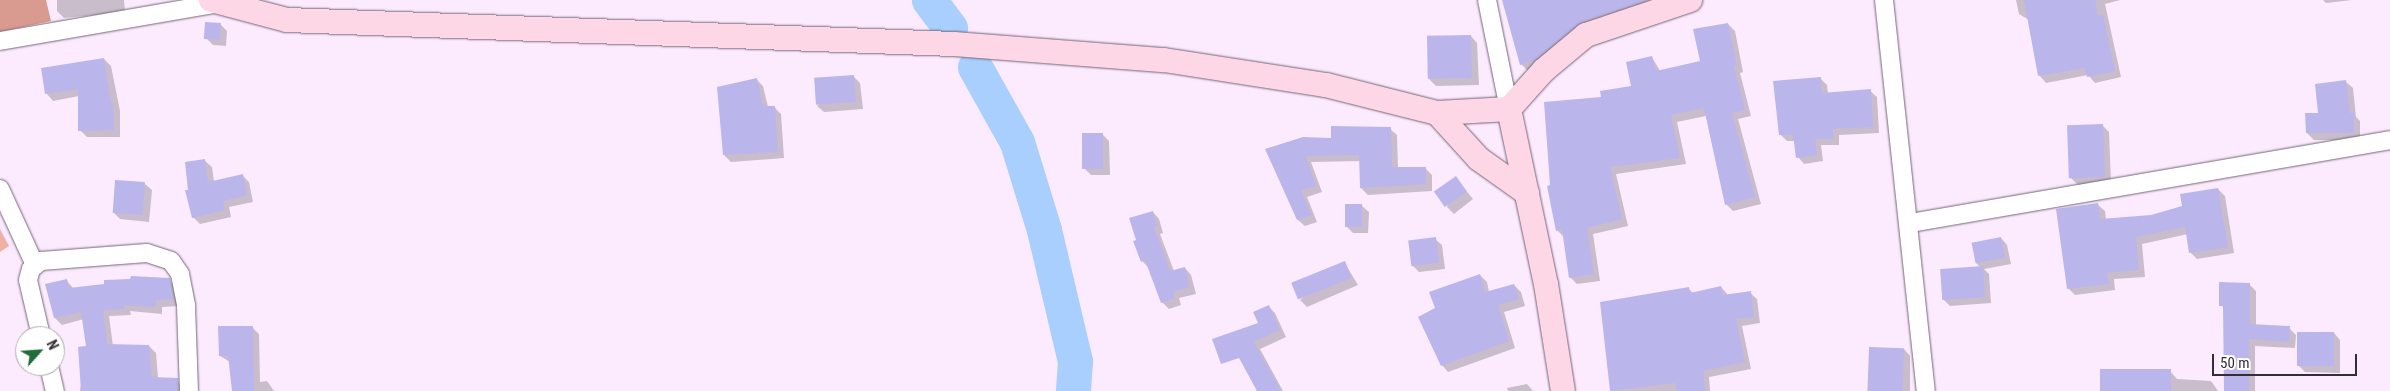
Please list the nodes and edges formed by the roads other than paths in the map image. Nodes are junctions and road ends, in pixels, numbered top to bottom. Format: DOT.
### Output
graph roads {
  1 [pos="1487,0"];
  2 [pos="1690,0"];
  3 [pos="1884,0"];
  4 [pos="215,2"];
  5 [pos="134,8"];
  6 [pos="0,41"];
  7 [pos="1509,109"];
  8 [pos="1437,113"];
  9 [pos="2390,140"];
  10 [pos="0,189"];
  11 [pos="1526,193"];
  12 [pos="1910,223"];
  13 [pos="35,265"];
  14 [pos="40,326"];
  15 [pos="51,376"];
  16 [pos="54,391"];
  17 [pos="190,391"];
  18 [pos="1563,391"];
  19 [pos="1926,391"];
  1 -- 7 [label="street"];
  2 -- 7 [label="main road"];
  3 -- 12 [label="street"];
  4 -- 5 [label="street"];
  4 -- 8 [label="main road"];
  5 -- 6 [label="street"];
  7 -- 8 [label="main road"];
  7 -- 11 [label="main road"];
  8 -- 11 [label="main road"];
  9 -- 12 [label="street"];
  10 -- 13 [label="street"];
  11 -- 18 [label="main road"];
  12 -- 19 [label="street"];
  13 -- 14 [label="street"];
  13 -- 17 [label="street"];
  15 -- 16 [label="street"];
}
